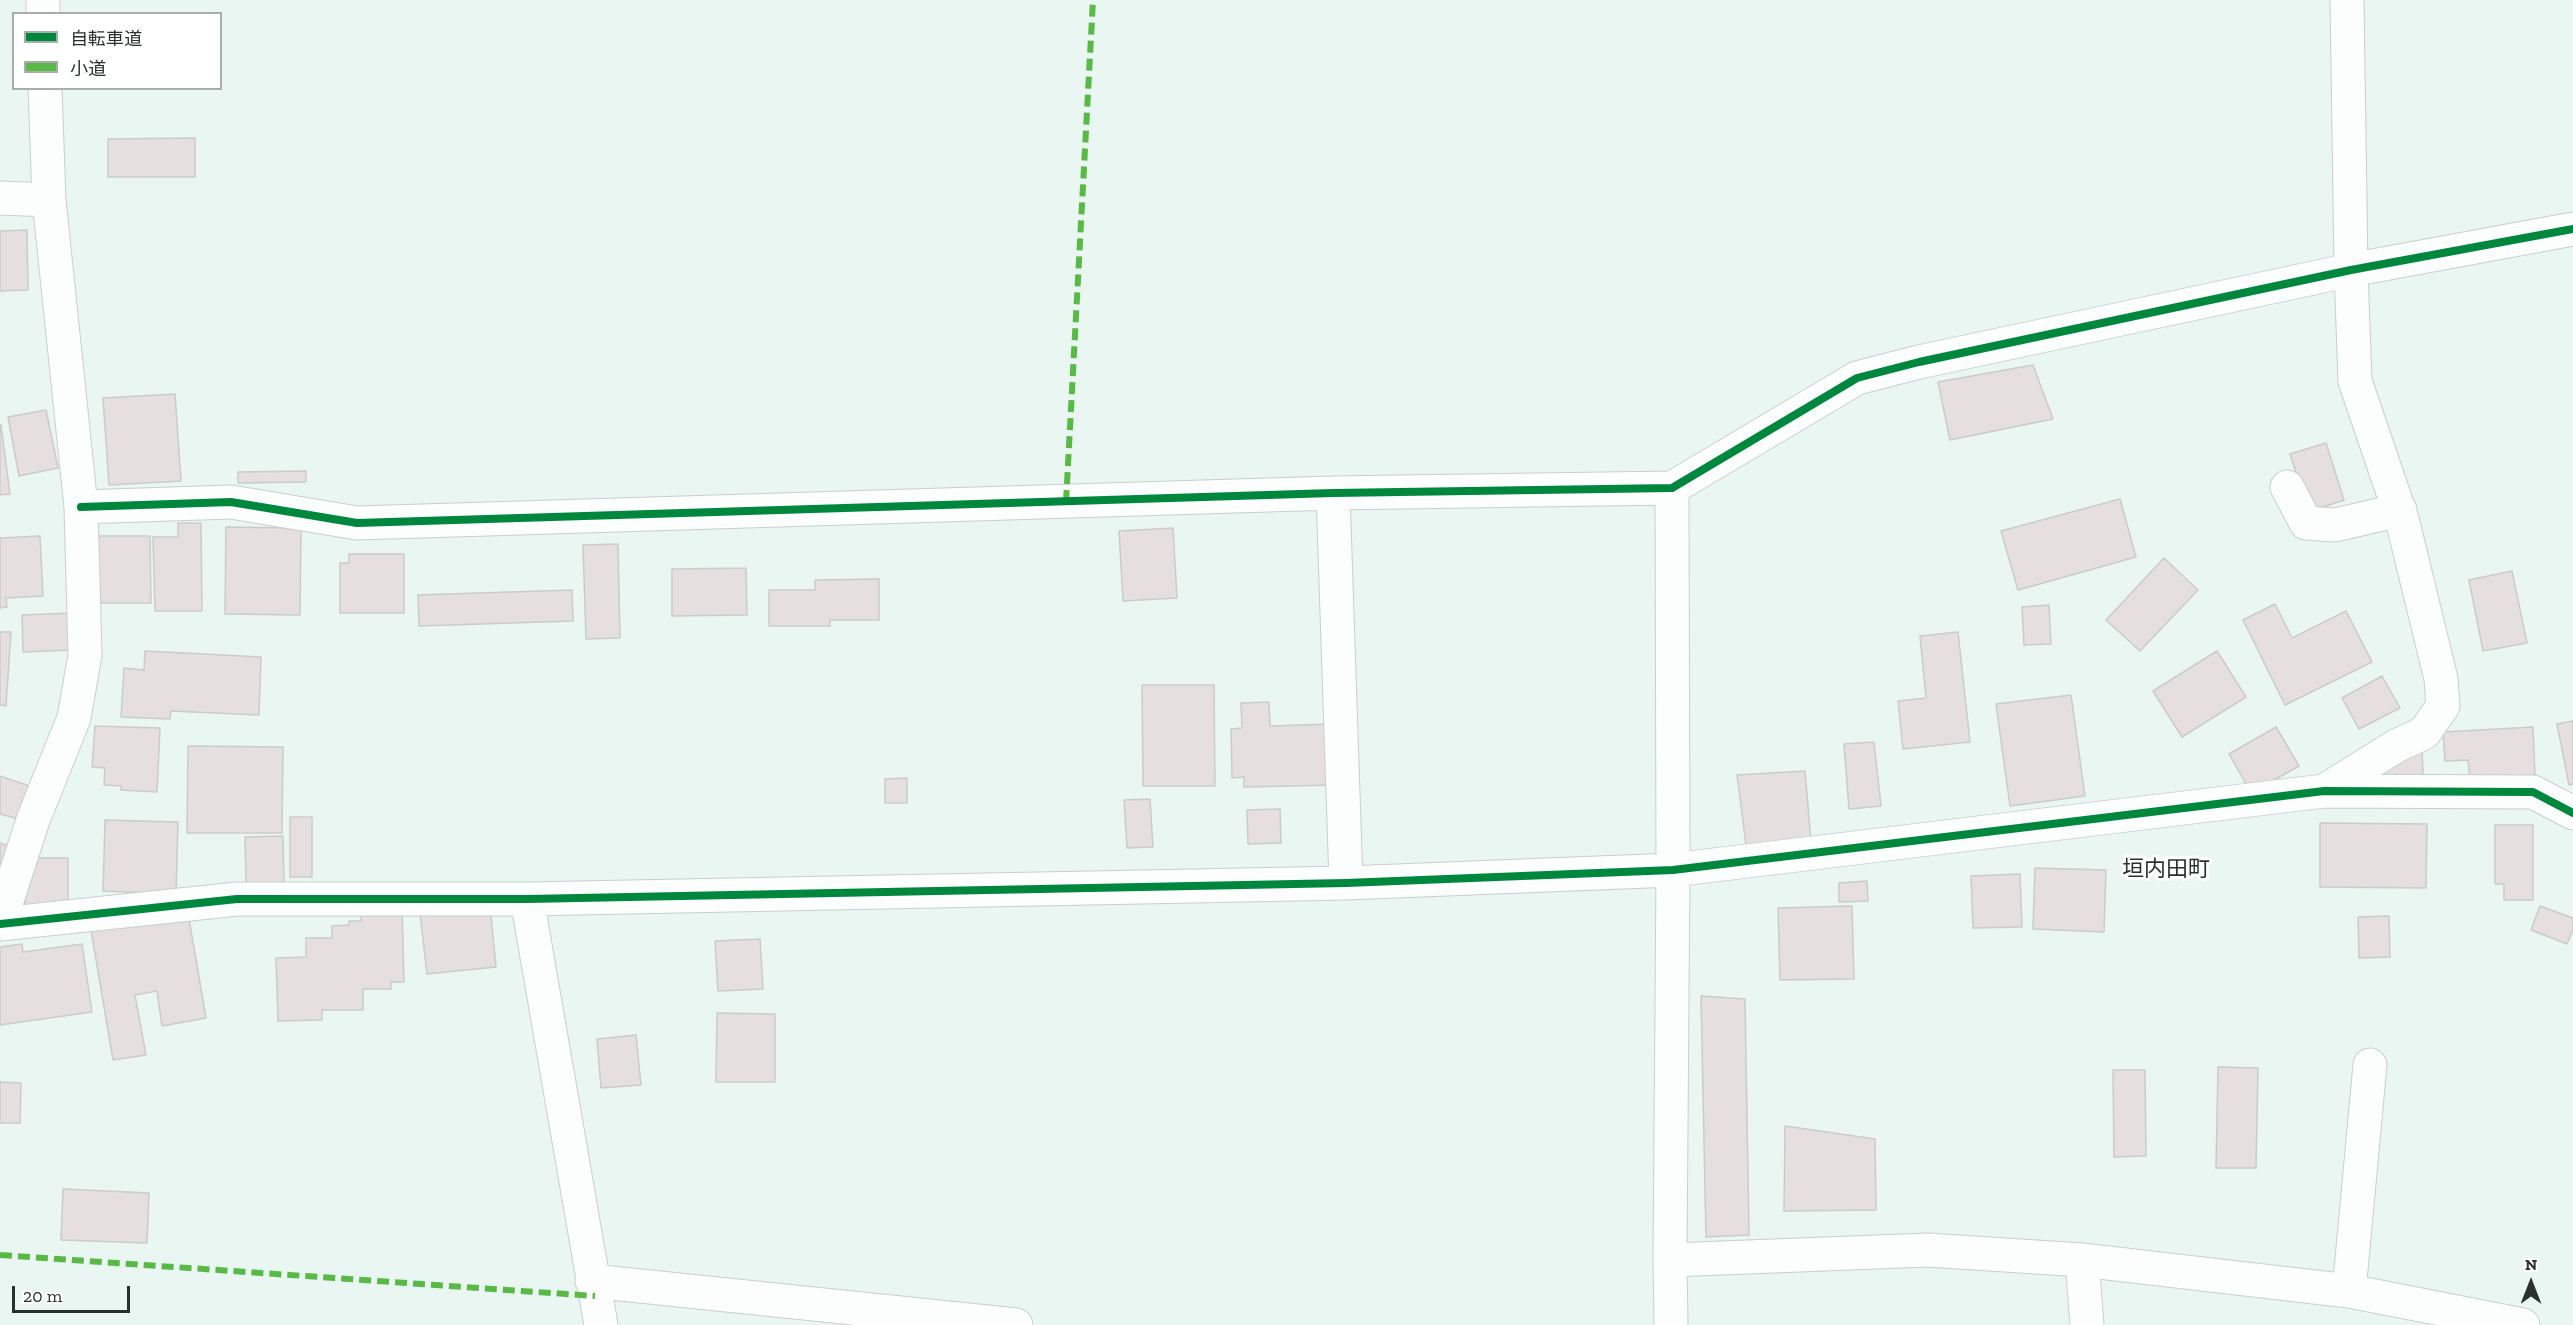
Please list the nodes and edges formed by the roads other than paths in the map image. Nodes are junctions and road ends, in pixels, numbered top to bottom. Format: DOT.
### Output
graph roads {
  1 [pos="2347,0"];
  2 [pos="45,90"];
  3 [pos="0,198"];
  4 [pos="49,200"];
  5 [pos="2573,229"];
  6 [pos="2351,270"];
  7 [pos="2287,487"];
  8 [pos="1672,488"];
  9 [pos="1333,493"];
  10 [pos="81,507"];
  11 [pos="2400,510"];
  12 [pos="2324,791"];
  13 [pos="2573,813"];
  14 [pos="1673,870"];
  15 [pos="1346,883"];
  16 [pos="527,899"];
  17 [pos="0,923"];
  18 [pos="2370,1065"];
  19 [pos="1670,1260"];
  20 [pos="2082,1260"];
  21 [pos="592,1281"];
  22 [pos="2349,1291"];
  23 [pos="601,1325"];
  24 [pos="1016,1325"];
  25 [pos="1671,1325"];
  26 [pos="2086,1325"];
  27 [pos="2523,1325"];
  1 -- 6 [label="street"];
  2 -- 4 [label="street"];
  3 -- 4 [label="street"];
  4 -- 10 [label="street"];
  5 -- 6 [label="street"];
  6 -- 8 [label="street"];
  6 -- 11 [label="street"];
  7 -- 11 [label="street"];
  8 -- 9 [label="street"];
  8 -- 14 [label="street"];
  9 -- 10 [label="street"];
  9 -- 15 [label="street"];
  10 -- 17 [label="street"];
  11 -- 12 [label="street"];
  12 -- 13 [label="street"];
  12 -- 14 [label="street"];
  14 -- 15 [label="street"];
  14 -- 19 [label="street"];
  15 -- 16 [label="street"];
  16 -- 17 [label="street"];
  16 -- 21 [label="street"];
  18 -- 22 [label="street"];
  19 -- 20 [label="street"];
  19 -- 25 [label="street"];
  20 -- 22 [label="street"];
  20 -- 26 [label="street"];
  21 -- 23 [label="street"];
  21 -- 24 [label="street"];
  22 -- 27 [label="street"];
}
